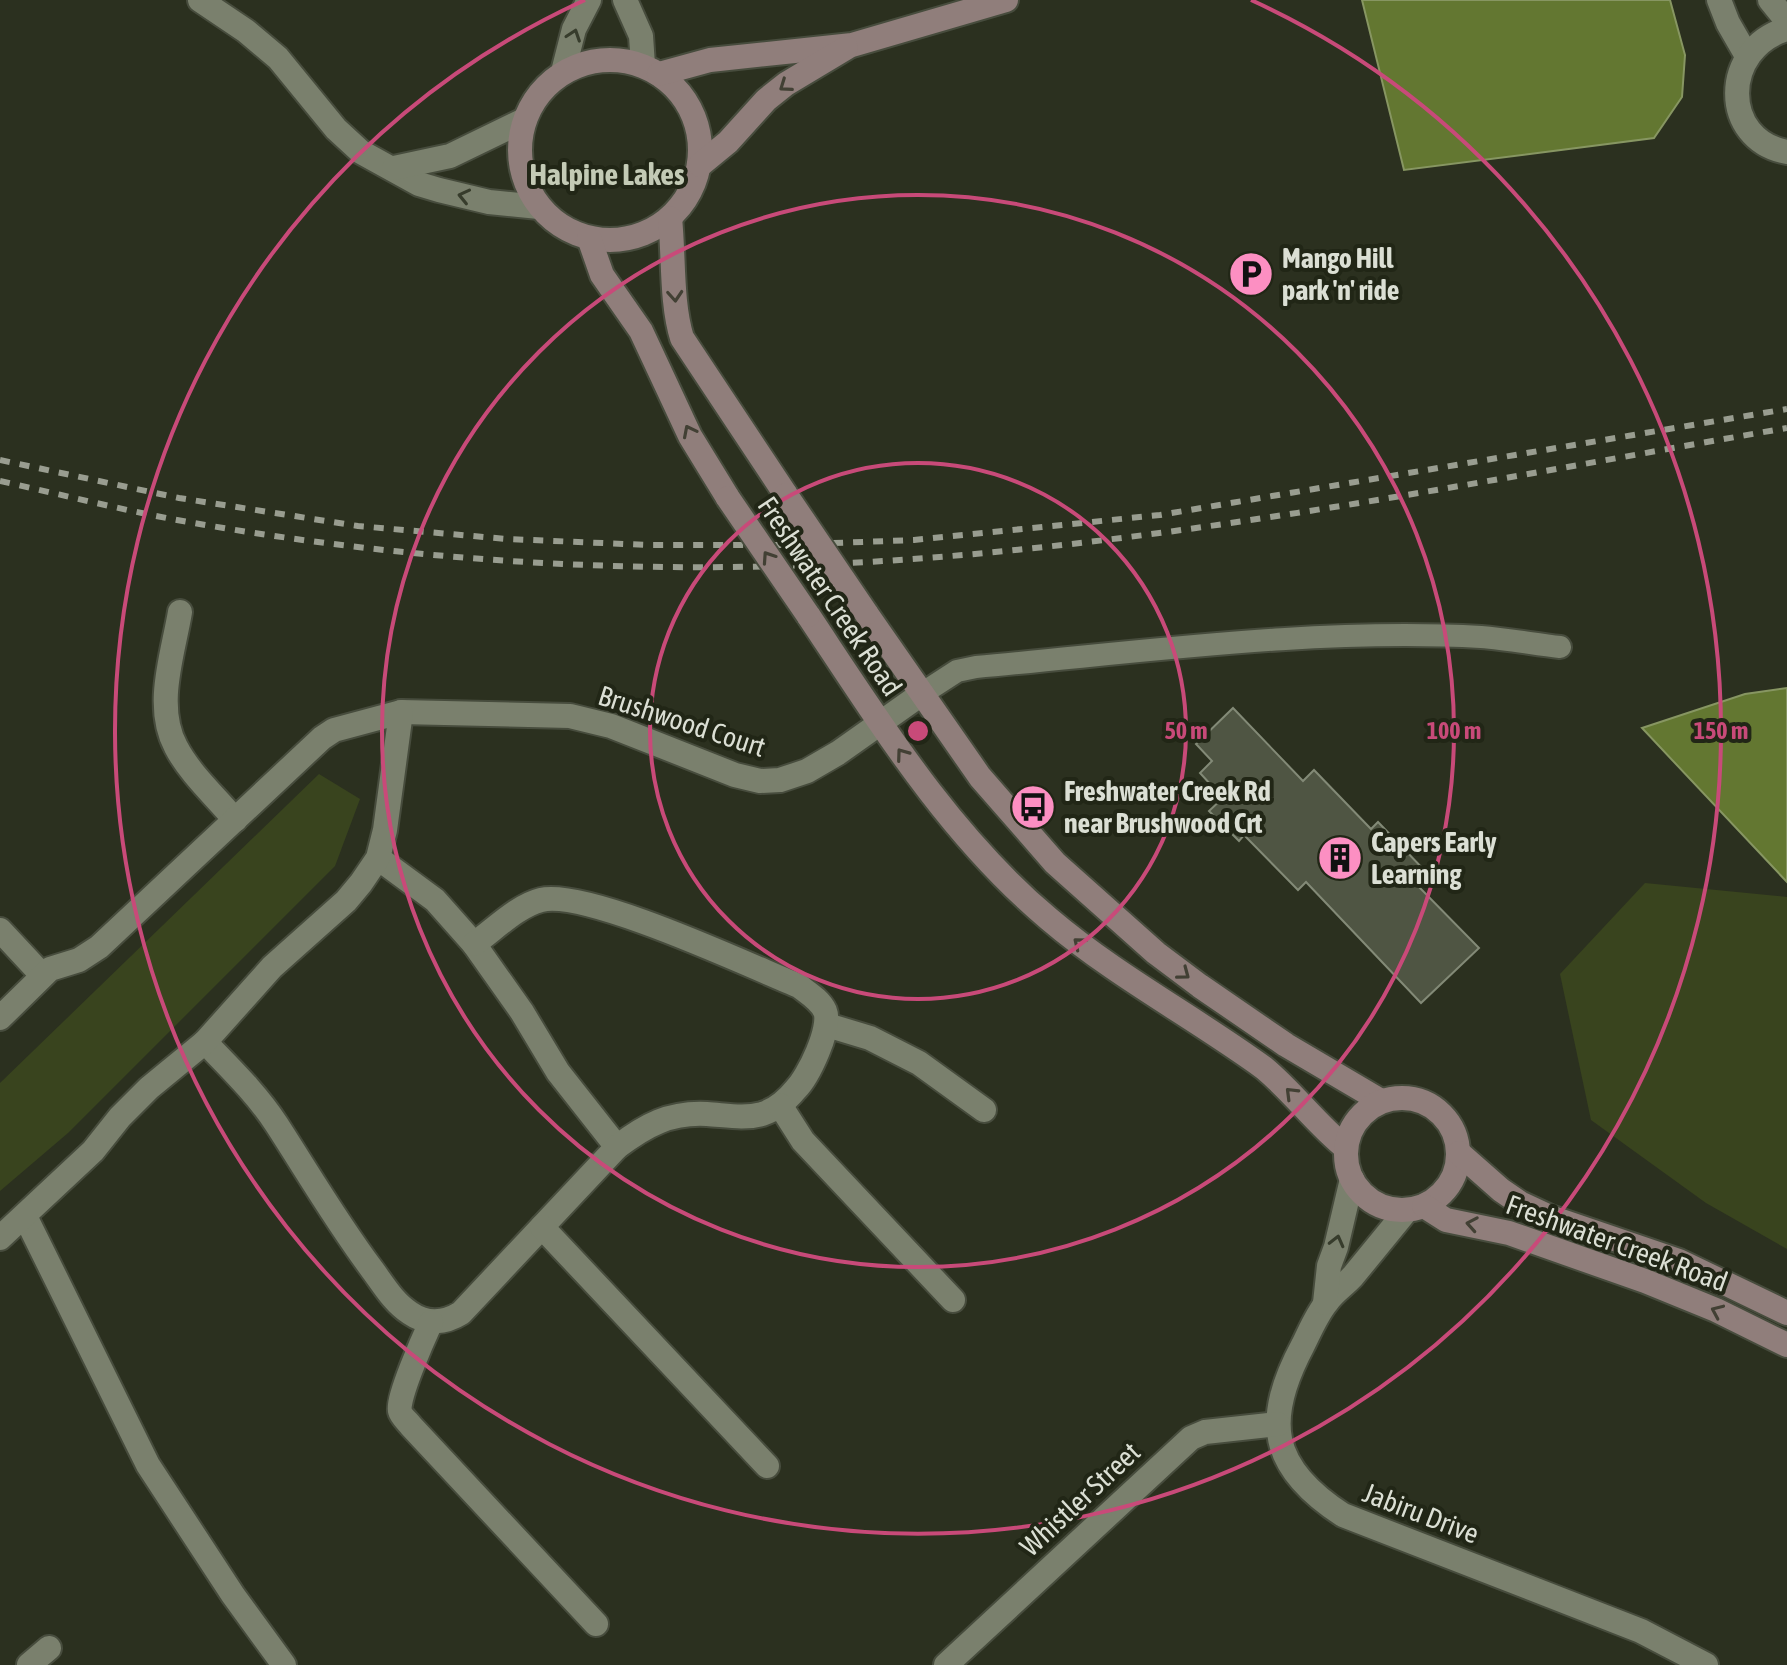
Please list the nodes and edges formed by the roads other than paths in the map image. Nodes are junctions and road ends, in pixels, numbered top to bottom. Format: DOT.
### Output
graph roads {
  1 [pos="200,0"];
  2 [pos="589,0"];
  3 [pos="625,0"];
  4 [pos="1006,0"];
  5 [pos="1719,0"];
  6 [pos="1770,0"];
  7 [pos="1787,21"];
  8 [pos="1787,29"];
  9 [pos="852,45"];
  10 [pos="1747,56"];
  11 [pos="651,70"];
  12 [pos="563,72"];
  13 [pos="524,120"];
  14 [pos="1787,152"];
  15 [pos="700,165"];
  16 [pos="394,168"];
  17 [pos="539,207"];
  18 [pos="670,218"];
  19 [pos="589,238"];
  20 [pos="180,612"];
  21 [pos="1560,647"];
  22 [pos="920,695"];
  23 [pos="401,712"];
  24 [pos="880,724"];
  25 [pos="235,820"];
  26 [pos="378,858"];
  27 [pos="0,930"];
  28 [pos="474,944"];
  29 [pos="42,975"];
  30 [pos="0,1018"];
  31 [pos="827,1025"];
  32 [pos="205,1042"];
  33 [pos="1381,1101"];
  34 [pos="780,1105"];
  35 [pos="984,1110"];
  36 [pos="617,1147"];
  37 [pos="1346,1148"];
  38 [pos="1459,1153"];
  39 [pos="1352,1179"];
  40 [pos="1416,1208"];
  41 [pos="25,1216"];
  42 [pos="542,1227"];
  43 [pos="0,1238"];
  44 [pos="953,1300"];
  45 [pos="1325,1303"];
  46 [pos="1787,1313"];
  47 [pos="431,1322"];
  48 [pos="1787,1345"];
  49 [pos="1278,1424"];
  50 [pos="767,1466"];
  51 [pos="596,1624"];
  52 [pos="49,1648"];
  53 [pos="29,1665"];
  54 [pos="284,1665"];
  55 [pos="946,1665"];
  56 [pos="1706,1665"];
  1 -- 16 [label="street"];
  12 -- 2 [label="street, one-way"];
  3 -- 11 [label="street"];
  4 -- 9 [label="main road"];
  5 -- 10 [label="street"];
  6 -- 7 [label="street"];
  8 -- 10 [label="street"];
  9 -- 11 [label="main road"];
  9 -- 15 [label="main road, one-way"];
  10 -- 14 [label="street"];
  11 -- 12 [label="main road"];
  11 -- 15 [label="main road"];
  12 -- 13 [label="main road"];
  13 -- 16 [label="street"];
  13 -- 17 [label="main road"];
  15 -- 18 [label="main road"];
  17 -- 16 [label="street, one-way"];
  17 -- 19 [label="main road"];
  18 -- 19 [label="main road"];
  18 -- 22 [label="main road, Freshwater Creek Road, one-way, bridge"];
  24 -- 19 [label="main road, Freshwater Creek Road, one-way, bridge"];
  20 -- 25 [label="street"];
  21 -- 22 [label="lane"];
  22 -- 24 [label="street, Brushwood Court"];
  22 -- 33 [label="main road, Freshwater Creek Road, one-way"];
  23 -- 24 [label="street, Brushwood Court"];
  23 -- 25 [label="street, Brushwood Court"];
  23 -- 26 [label="street"];
  37 -- 24 [label="main road, Freshwater Creek Road, one-way"];
  25 -- 29 [label="street, Brushwood Court"];
  26 -- 28 [label="street"];
  26 -- 32 [label="street"];
  27 -- 29 [label="street"];
  28 -- 31 [label="street"];
  28 -- 36 [label="street"];
  29 -- 30 [label="street"];
  31 -- 34 [label="street"];
  31 -- 35 [label="street"];
  32 -- 41 [label="street"];
  32 -- 47 [label="street"];
  33 -- 37 [label="main road"];
  33 -- 38 [label="main road"];
  34 -- 36 [label="street"];
  34 -- 44 [label="street"];
  36 -- 42 [label="street"];
  37 -- 39 [label="main road"];
  38 -- 40 [label="main road"];
  38 -- 46 [label="main road, Freshwater Creek Road"];
  39 -- 40 [label="main road"];
  45 -- 39 [label="street, Jabiru Drive, one-way"];
  40 -- 45 [label="street, Jabiru Drive"];
  48 -- 40 [label="main road, Freshwater Creek Road, one-way"];
  41 -- 43 [label="street"];
  41 -- 54 [label="street"];
  42 -- 47 [label="street"];
  42 -- 50 [label="street"];
  45 -- 49 [label="street, Jabiru Drive"];
  47 -- 51 [label="street"];
  49 -- 55 [label="street, Whistler Street"];
  49 -- 56 [label="street, Jabiru Drive"];
  52 -- 53 [label="street"];
}
